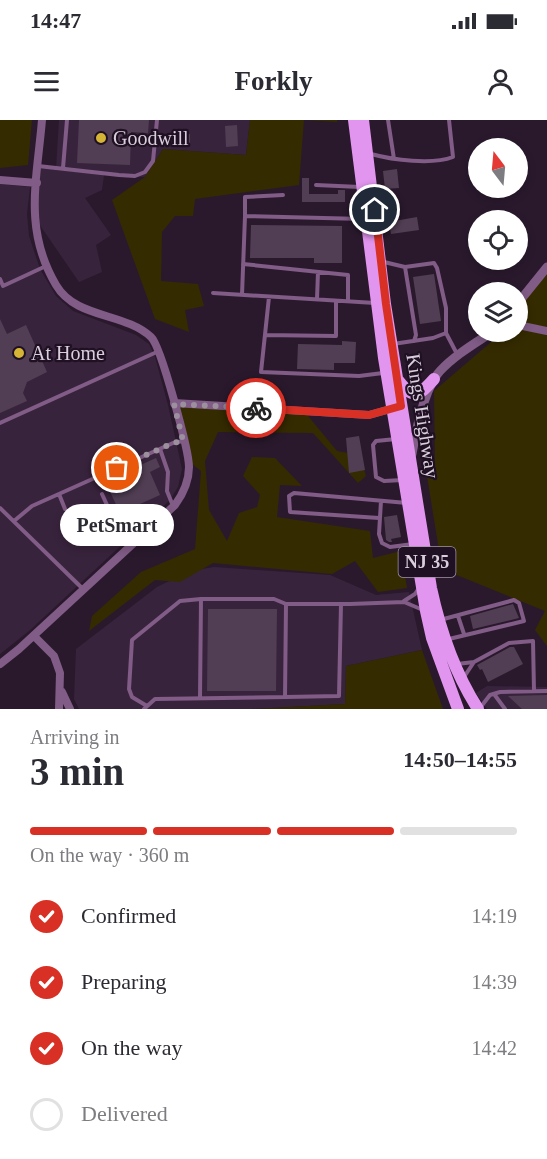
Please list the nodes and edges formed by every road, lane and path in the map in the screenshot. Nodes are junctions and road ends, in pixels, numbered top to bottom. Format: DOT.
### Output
graph roads {
  1 [pos="42,120"];
  2 [pos="67,120"];
  3 [pos="157,120"];
  4 [pos="354,120"];
  5 [pos="363,120"];
  6 [pos="388,120"];
  7 [pos="449,120"];
  8 [pos="367,153"];
  9 [pos="394,159"];
  10 [pos="38,166"];
  11 [pos="63,168"];
  12 [pos="0,180"];
  13 [pos="37,183"];
  14 [pos="316,185"];
  15 [pos="363,187"];
  16 [pos="283,195"];
  17 [pos="245,216"];
  18 [pos="367,220"];
  19 [pos="380,260"];
  20 [pos="243,264"];
  21 [pos="46,266"];
  22 [pos="405,267"];
  23 [pos="547,267"];
  24 [pos="318,272"];
  25 [pos="0,279"];
  26 [pos="2,286"];
  27 [pos="528,291"];
  28 [pos="213,293"];
  29 [pos="242,295"];
  30 [pos="269,297"];
  31 [pos="317,299"];
  32 [pos="336,300"];
  33 [pos="348,301"];
  34 [pos="376,303"];
  35 [pos="528,327"];
  36 [pos="547,331"];
  37 [pos="446,333"];
  38 [pos="265,334"];
  39 [pos="414,341"];
  40 [pos="477,342"];
  41 [pos="391,344"];
  42 [pos="159,351"];
  43 [pos="458,355"];
  44 [pos="391,375"];
  45 [pos="434,378"];
  46 [pos="174,404"];
  47 [pos="397,407"];
  48 [pos="0,423"];
  49 [pos="397,439"];
  50 [pos="183,441"];
  51 [pos="160,449"];
  52 [pos="410,463"];
  53 [pos="404,480"];
  54 [pos="59,494"];
  55 [pos="102,494"];
  56 [pos="381,501"];
  57 [pos="408,503"];
  58 [pos="173,507"];
  59 [pos="0,508"];
  60 [pos="65,508"];
  61 [pos="380,518"];
  62 [pos="14,521"];
  63 [pos="415,544"];
  64 [pos="131,545"];
  65 [pos="422,584"];
  66 [pos="83,590"];
  67 [pos="201,599"];
  68 [pos="404,602"];
  69 [pos="286,604"];
  70 [pos="341,604"];
  71 [pos="426,611"];
  72 [pos="458,616"];
  73 [pos="439,620"];
  74 [pos="464,634"];
  75 [pos="34,636"];
  76 [pos="446,640"];
  77 [pos="474,663"];
  78 [pos="0,664"];
  79 [pos="454,664"];
  80 [pos="462,680"];
  81 [pos="60,688"];
  82 [pos="534,691"];
  83 [pos="547,691"];
  84 [pos="494,694"];
  85 [pos="200,697"];
  86 [pos="285,697"];
  87 [pos="146,708"];
  88 [pos="53,709"];
  89 [pos="59,709"];
  90 [pos="70,709"];
  91 [pos="458,709"];
  92 [pos="479,709"];
  93 [pos="505,709"];
  1 -- 10 [label="street"];
  2 -- 11 [label="lane"];
  3 -- 11 [label="lane"];
  4 -- 15 [label="main road, Kings Highway / NJ 35"];
  5 -- 8 [label="main road, Kings Highway / NJ 35"];
  6 -- 9 [label="lane"];
  7 -- 9 [label="lane"];
  8 -- 9 [label="lane"];
  8 -- 19 [label="main road, Kings Highway / NJ 35"];
  10 -- 11 [label="lane"];
  10 -- 13 [label="street"];
  12 -- 13 [label="street"];
  13 -- 21 [label="street"];
  14 -- 15 [label="lane"];
  15 -- 18 [label="main road, Kings Highway / NJ 35"];
  16 -- 17 [label="lane"];
  17 -- 18 [label="lane"];
  17 -- 20 [label="lane"];
  18 -- 34 [label="main road, Kings Highway / NJ 35"];
  19 -- 22 [label="lane"];
  19 -- 41 [label="main road, Kings Highway / NJ 35"];
  20 -- 24 [label="lane"];
  20 -- 29 [label="lane"];
  21 -- 26 [label="lane"];
  21 -- 42 [label="street"];
  22 -- 37 [label="lane"];
  22 -- 39 [label="lane"];
  23 -- 27 [label="street"];
  24 -- 31 [label="lane"];
  24 -- 33 [label="lane"];
  25 -- 26 [label="lane"];
  28 -- 29 [label="lane"];
  29 -- 30 [label="lane"];
  30 -- 31 [label="lane"];
  30 -- 38 [label="lane"];
  31 -- 32 [label="lane"];
  32 -- 33 [label="lane"];
  32 -- 38 [label="lane"];
  33 -- 34 [label="lane"];
  34 -- 44 [label="main road, Kings Highway / NJ 35"];
  35 -- 36 [label="street"];
  37 -- 39 [label="lane"];
  37 -- 43 [label="lane"];
  38 -- 44 [label="lane"];
  39 -- 41 [label="lane"];
  40 -- 43 [label="street"];
  41 -- 44 [label="main road, Kings Highway / NJ 35"];
  42 -- 46 [label="street"];
  42 -- 48 [label="lane"];
  43 -- 45 [label="street"];
  44 -- 45 [label="main road"];
  44 -- 47 [label="main road, Kings Highway / NJ 35"];
  45 -- 52 [label="street"];
  46 -- 47 [label="street"];
  46 -- 50 [label="street"];
  47 -- 49 [label="main road, Kings Highway / NJ 35"];
  47 -- 52 [label="main road, Kings Highway / NJ 35"];
  49 -- 53 [label="main road, Kings Highway / NJ 35"];
  49 -- 53 [label="lane"];
  50 -- 51 [label="lane"];
  50 -- 58 [label="street"];
  51 -- 54 [label="lane"];
  51 -- 58 [label="lane"];
  52 -- 73 [label="main road, Kings Highway / NJ 35"];
  53 -- 57 [label="main road, Kings Highway / NJ 35"];
  54 -- 60 [label="lane"];
  54 -- 62 [label="lane"];
  55 -- 64 [label="lane"];
  56 -- 57 [label="lane"];
  56 -- 61 [label="lane"];
  56 -- 61 [label="lane"];
  57 -- 63 [label="main road, Kings Highway / NJ 35"];
  58 -- 64 [label="street"];
  59 -- 62 [label="lane"];
  61 -- 63 [label="lane"];
  62 -- 66 [label="lane"];
  63 -- 65 [label="main road, Kings Highway / NJ 35"];
  64 -- 66 [label="street"];
  65 -- 68 [label="lane"];
  65 -- 71 [label="main road, Kings Highway / NJ 35"];
  66 -- 75 [label="street"];
  67 -- 69 [label="lane"];
  67 -- 85 [label="lane"];
  67 -- 87 [label="lane"];
  68 -- 70 [label="lane"];
  68 -- 71 [label="lane"];
  69 -- 70 [label="lane"];
  69 -- 86 [label="lane"];
  70 -- 86 [label="lane"];
  71 -- 91 [label="main road, Kings Highway / NJ 35"];
  72 -- 73 [label="lane"];
  72 -- 74 [label="lane"];
  72 -- 74 [label="lane"];
  73 -- 76 [label="main road, Kings Highway / NJ 35"];
  74 -- 76 [label="lane"];
  75 -- 78 [label="street"];
  75 -- 81 [label="street"];
  76 -- 79 [label="main road, Kings Highway / NJ 35"];
  77 -- 79 [label="lane"];
  77 -- 80 [label="lane"];
  77 -- 82 [label="lane"];
  79 -- 80 [label="main road, Kings Highway / NJ 35"];
  80 -- 92 [label="main road, Kings Highway / NJ 35"];
  81 -- 88 [label="street"];
  81 -- 89 [label="street"];
  81 -- 90 [label="street"];
  82 -- 83 [label="lane"];
  82 -- 84 [label="lane"];
  84 -- 92 [label="lane"];
  84 -- 93 [label="lane"];
  85 -- 86 [label="lane"];
  85 -- 87 [label="lane"];
}
